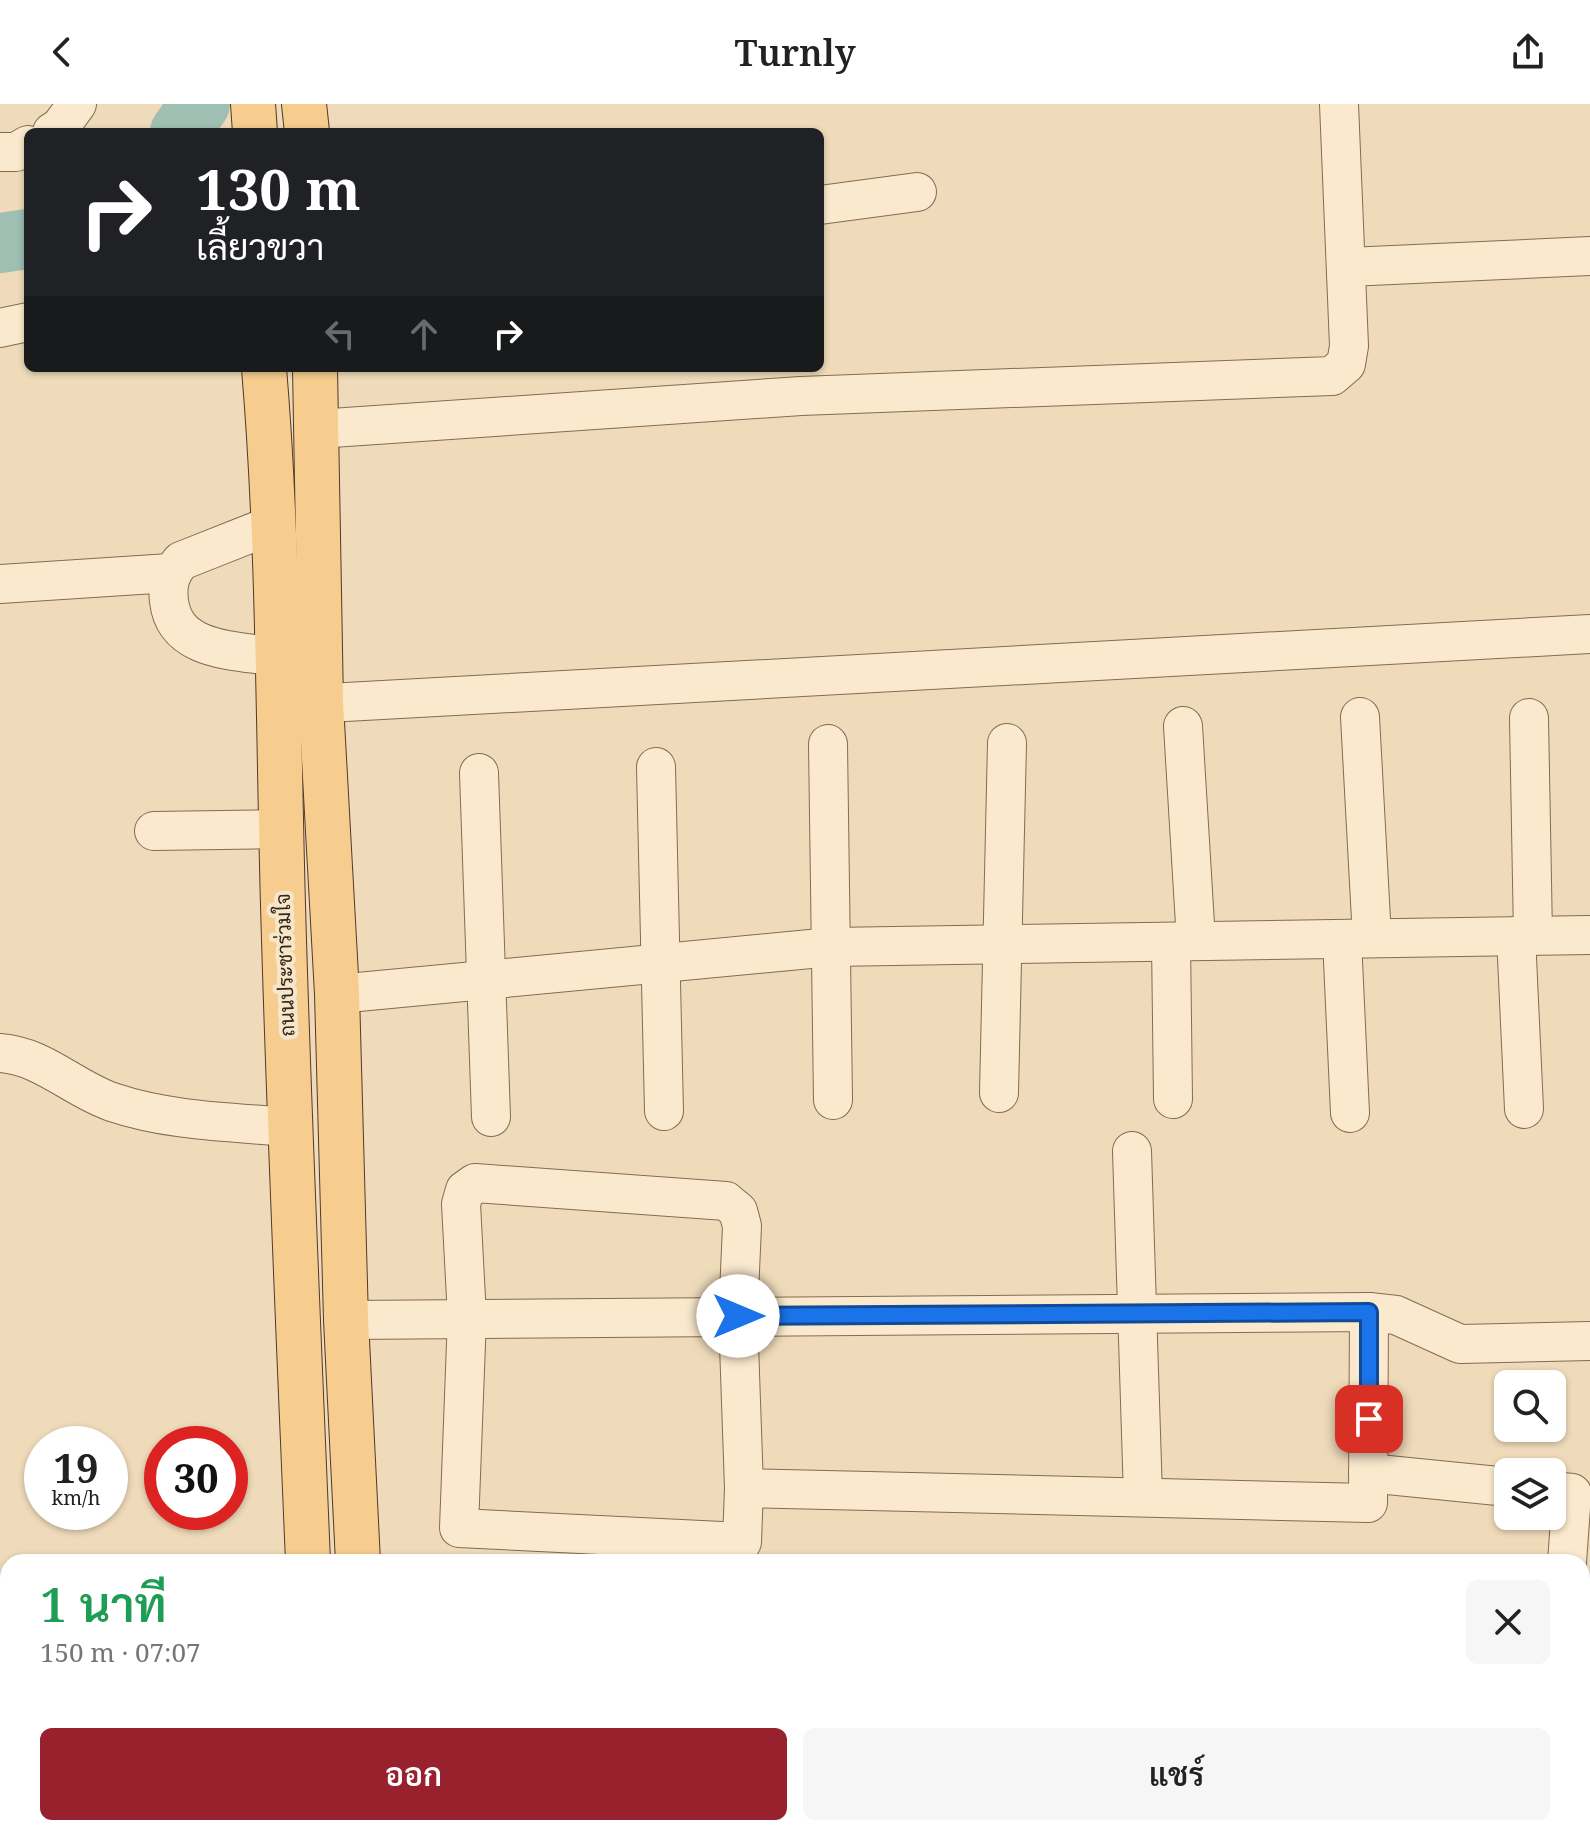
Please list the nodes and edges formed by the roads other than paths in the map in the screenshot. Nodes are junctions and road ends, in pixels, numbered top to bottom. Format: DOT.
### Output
graph roads {
  1 [pos="77,104"];
  2 [pos="253,104"];
  3 [pos="304,104"];
  4 [pos="1339,104"];
  5 [pos="58,128"];
  6 [pos="255,128"];
  7 [pos="307,128"];
  8 [pos="24,147"];
  9 [pos="0,152"];
  10 [pos="917,192"];
  11 [pos="824,204"];
  12 [pos="1590,256"];
  13 [pos="1348,267"];
  14 [pos="24,323"];
  15 [pos="0,328"];
  16 [pos="264,372"];
  17 [pos="315,372"];
  18 [pos="800,382"];
  19 [pos="317,429"];
  20 [pos="272,525"];
  21 [pos="170,573"];
  22 [pos="0,584"];
  23 [pos="1583,644"];
  24 [pos="277,657"];
  25 [pos="300,704"];
  26 [pos="1360,717"];
  27 [pos="1529,718"];
  28 [pos="1183,726"];
  29 [pos="1007,743"];
  30 [pos="828,744"];
  31 [pos="656,767"];
  32 [pos="479,773"];
  33 [pos="281,829"];
  34 [pos="154,831"];
  35 [pos="1524,935"];
  36 [pos="1590,935"];
  37 [pos="1357,938"];
  38 [pos="1184,941"];
  39 [pos="1000,944"];
  40 [pos="831,947"];
  41 [pos="660,962"];
  42 [pos="484,978"];
  43 [pos="337,994"];
  44 [pos="0,1053"];
  45 [pos="999,1093"];
  46 [pos="1173,1099"];
  47 [pos="833,1100"];
  48 [pos="1524,1109"];
  49 [pos="664,1111"];
  50 [pos="1350,1113"];
  51 [pos="491,1117"];
  52 [pos="289,1127"];
  53 [pos="1132,1151"];
  54 [pos="1369,1312"];
  55 [pos="1135,1314"];
  56 [pos="738,1316"];
  57 [pos="467,1317"];
  58 [pos="346,1320"];
  59 [pos="1590,1341"];
  60 [pos="1368,1473"];
  61 [pos="1494,1486"];
  62 [pos="744,1488"];
  63 [pos="1566,1492"];
  64 [pos="1143,1496"];
  65 [pos="308,1554"];
  66 [pos="358,1554"];
  67 [pos="1568,1554"];
  1 -- 5 [label="street"];
  2 -- 6 [label="main road"];
  3 -- 7 [label="main road"];
  4 -- 13 [label="street"];
  8 -- 9 [label="street"];
  10 -- 11 [label="street"];
  12 -- 13 [label="street"];
  13 -- 18 [label="street"];
  14 -- 15 [label="street"];
  16 -- 20 [label="main road, ถนนประชาร่วมใจ"];
  17 -- 19 [label="main road, ถนนประชาร่วมใจ"];
  18 -- 19 [label="street"];
  19 -- 25 [label="main road, ถนนประชาร่วมใจ"];
  20 -- 21 [label="street"];
  20 -- 24 [label="main road, ถนนประชาร่วมใจ"];
  21 -- 22 [label="street"];
  21 -- 24 [label="street"];
  23 -- 25 [label="street"];
  24 -- 25 [label="main road, ถนนประชาร่วมใจ"];
  25 -- 33 [label="main road, ถนนประชาร่วมใจ"];
  25 -- 43 [label="main road, ถนนประชาร่วมใจ"];
  26 -- 37 [label="street"];
  27 -- 35 [label="street"];
  28 -- 38 [label="street"];
  29 -- 39 [label="street"];
  30 -- 40 [label="street"];
  31 -- 41 [label="street"];
  32 -- 42 [label="street"];
  33 -- 34 [label="street"];
  33 -- 52 [label="main road, ถนนประชาร่วมใจ"];
  35 -- 36 [label="street"];
  35 -- 37 [label="street"];
  35 -- 48 [label="street"];
  37 -- 38 [label="street"];
  37 -- 50 [label="street"];
  38 -- 39 [label="street"];
  38 -- 46 [label="street"];
  39 -- 40 [label="street"];
  39 -- 45 [label="street"];
  40 -- 41 [label="street"];
  40 -- 47 [label="street"];
  41 -- 42 [label="street"];
  41 -- 49 [label="street"];
  42 -- 43 [label="street"];
  42 -- 51 [label="street"];
  43 -- 58 [label="main road, ถนนประชาร่วมใจ"];
  44 -- 52 [label="street"];
  52 -- 65 [label="main road, ถนนประชาร่วมใจ"];
  53 -- 55 [label="street"];
  54 -- 55 [label="street"];
  54 -- 59 [label="street"];
  54 -- 60 [label="street"];
  55 -- 56 [label="street"];
  55 -- 64 [label="street"];
  56 -- 57 [label="street"];
  56 -- 57 [label="street"];
  56 -- 62 [label="street"];
  57 -- 58 [label="street"];
  57 -- 62 [label="street"];
  58 -- 66 [label="main road, ถนนประชาร่วมใจ"];
  60 -- 61 [label="street"];
  60 -- 64 [label="street"];
  62 -- 64 [label="street"];
  63 -- 67 [label="street"];
}
